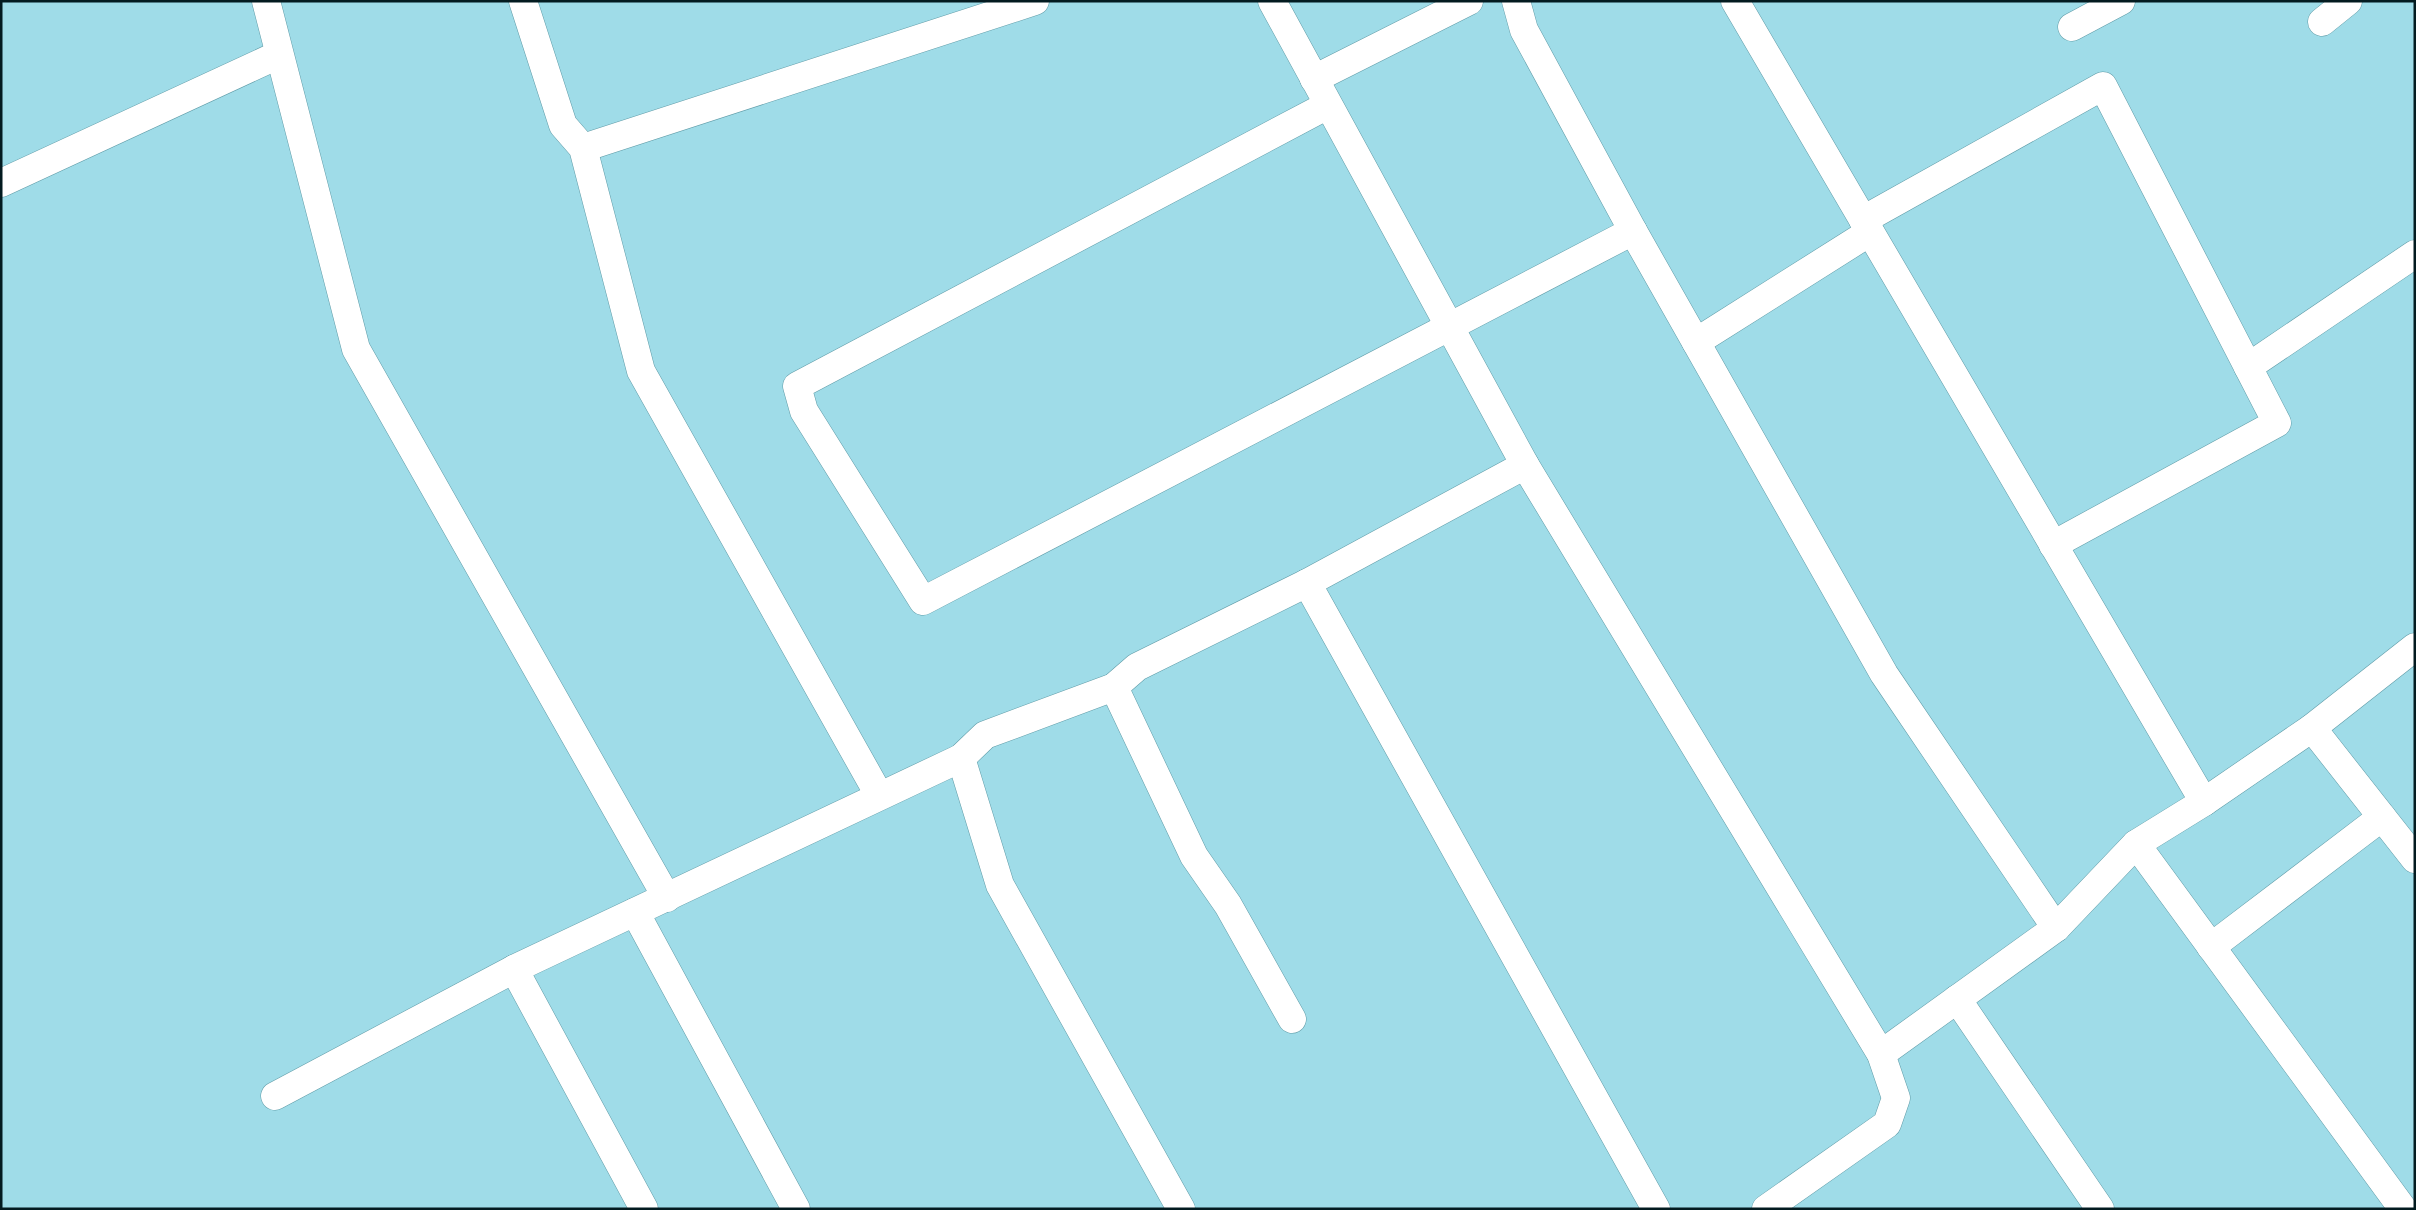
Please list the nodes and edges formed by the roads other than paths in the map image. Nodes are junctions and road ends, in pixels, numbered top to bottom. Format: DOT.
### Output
graph roads {
  1 [pos="266,1"];
  2 [pos="523,1"];
  3 [pos="1035,1"];
  4 [pos="1272,1"];
  5 [pos="1469,1"];
  6 [pos="1516,1"];
  7 [pos="1735,1"];
  8 [pos="2121,1"];
  9 [pos="2348,1"];
  10 [pos="2322,22"];
  11 [pos="2072,27"];
  12 [pos="278,56"];
  13 [pos="1314,79"];
  14 [pos="1328,105"];
  15 [pos="583,148"];
  16 [pos="1,184"];
  17 [pos="1866,226"];
  18 [pos="1633,231"];
  19 [pos="2415,254"];
  20 [pos="1450,328"];
  21 [pos="1696,342"];
  22 [pos="2248,367"];
  23 [pos="1525,465"];
  24 [pos="2053,545"];
  25 [pos="1307,583"];
  26 [pos="2415,647"];
  27 [pos="1114,687"];
  28 [pos="2312,728"];
  29 [pos="961,758"];
  30 [pos="880,795"];
  31 [pos="2204,802"];
  32 [pos="2382,817"];
  33 [pos="2136,844"];
  34 [pos="2415,859"];
  35 [pos="667,898"];
  36 [pos="635,912"];
  37 [pos="2056,928"];
  38 [pos="2211,947"];
  39 [pos="514,969"];
  40 [pos="1957,999"];
  41 [pos="1292,1019"];
  42 [pos="1881,1054"];
  43 [pos="275,1096"];
  44 [pos="644,1209"];
  45 [pos="796,1209"];
  46 [pos="1180,1209"];
  47 [pos="1656,1209"];
  48 [pos="1766,1209"];
  49 [pos="2100,1209"];
  50 [pos="2404,1209"];
  1 -- 12 [label="street"];
  2 -- 15 [label="street"];
  3 -- 15 [label="street"];
  4 -- 13 [label="street"];
  5 -- 13 [label="street"];
  6 -- 18 [label="street"];
  7 -- 17 [label="street"];
  8 -- 11 [label="street"];
  9 -- 10 [label="street"];
  12 -- 16 [label="street"];
  12 -- 35 [label="street"];
  13 -- 14 [label="street"];
  14 -- 20 [label="street"];
  14 -- 20 [label="street"];
  15 -- 30 [label="street"];
  17 -- 21 [label="street"];
  17 -- 22 [label="street"];
  17 -- 24 [label="street"];
  18 -- 20 [label="street"];
  18 -- 21 [label="street"];
  19 -- 22 [label="street"];
  20 -- 23 [label="street"];
  21 -- 37 [label="street"];
  22 -- 24 [label="street"];
  23 -- 25 [label="street"];
  23 -- 42 [label="street"];
  24 -- 31 [label="street"];
  25 -- 27 [label="street"];
  25 -- 47 [label="street"];
  26 -- 28 [label="street"];
  27 -- 29 [label="street"];
  27 -- 41 [label="street"];
  28 -- 31 [label="street"];
  28 -- 32 [label="street"];
  29 -- 30 [label="street"];
  29 -- 46 [label="street"];
  30 -- 35 [label="street"];
  31 -- 33 [label="street"];
  32 -- 34 [label="street"];
  32 -- 38 [label="street"];
  33 -- 37 [label="street"];
  33 -- 38 [label="street"];
  35 -- 36 [label="street"];
  36 -- 39 [label="street"];
  36 -- 45 [label="street"];
  37 -- 40 [label="street"];
  38 -- 50 [label="street"];
  39 -- 43 [label="street"];
  39 -- 44 [label="street"];
  40 -- 42 [label="street"];
  40 -- 49 [label="street"];
  42 -- 48 [label="street"];
}
